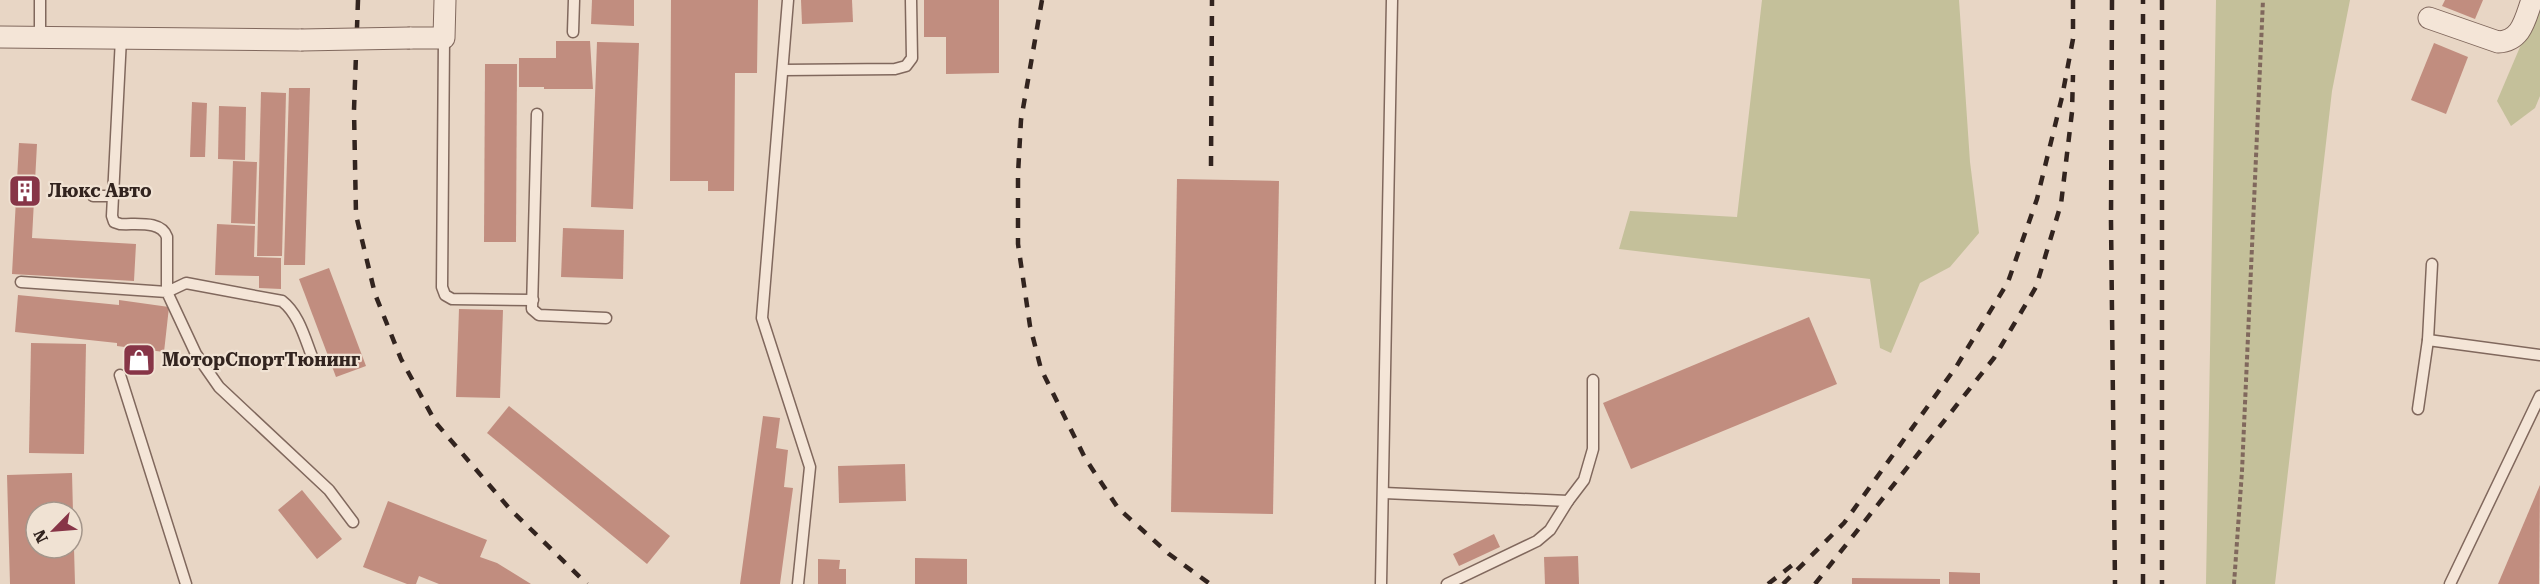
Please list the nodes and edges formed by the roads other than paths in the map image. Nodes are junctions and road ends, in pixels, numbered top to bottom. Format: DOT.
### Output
graph roads {
  1 [pos="40,0"];
  2 [pos="445,0"];
  3 [pos="574,0"];
  4 [pos="788,0"];
  5 [pos="912,0"];
  6 [pos="1392,0"];
  7 [pos="2532,0"];
  8 [pos="2429,18"];
  9 [pos="573,32"];
  10 [pos="0,37"];
  11 [pos="40,37"];
  12 [pos="121,38"];
  13 [pos="444,38"];
  14 [pos="783,70"];
  15 [pos="537,114"];
  16 [pos="93,196"];
  17 [pos="113,196"];
  18 [pos="2432,264"];
  19 [pos="21,282"];
  20 [pos="167,292"];
  21 [pos="533,300"];
  22 [pos="606,318"];
  23 [pos="2428,340"];
  24 [pos="2540,355"];
  25 [pos="313,359"];
  26 [pos="120,375"];
  27 [pos="1593,380"];
  28 [pos="2540,396"];
  29 [pos="2418,408"];
  30 [pos="1384,493"];
  31 [pos="1568,501"];
  32 [pos="353,522"];
  33 [pos="186,584"];
  34 [pos="798,584"];
  35 [pos="1382,584"];
  36 [pos="1447,584"];
  37 [pos="2450,584"];
  1 -- 11 [label="lane"];
  2 -- 13 [label="street"];
  3 -- 9 [label="lane"];
  4 -- 14 [label="lane"];
  5 -- 14 [label="lane"];
  6 -- 30 [label="lane"];
  7 -- 8 [label="street"];
  10 -- 11 [label="street"];
  11 -- 12 [label="street"];
  12 -- 13 [label="street, bridge"];
  12 -- 17 [label="lane"];
  13 -- 21 [label="lane"];
  14 -- 34 [label="lane"];
  15 -- 21 [label="lane"];
  16 -- 17 [label="lane"];
  17 -- 20 [label="lane"];
  18 -- 23 [label="lane"];
  19 -- 20 [label="lane"];
  20 -- 25 [label="lane"];
  20 -- 32 [label="lane"];
  21 -- 22 [label="lane"];
  23 -- 24 [label="lane"];
  23 -- 29 [label="lane"];
  26 -- 33 [label="lane"];
  27 -- 31 [label="lane"];
  28 -- 37 [label="lane"];
  30 -- 31 [label="lane"];
  30 -- 35 [label="lane"];
  31 -- 36 [label="lane"];
}
